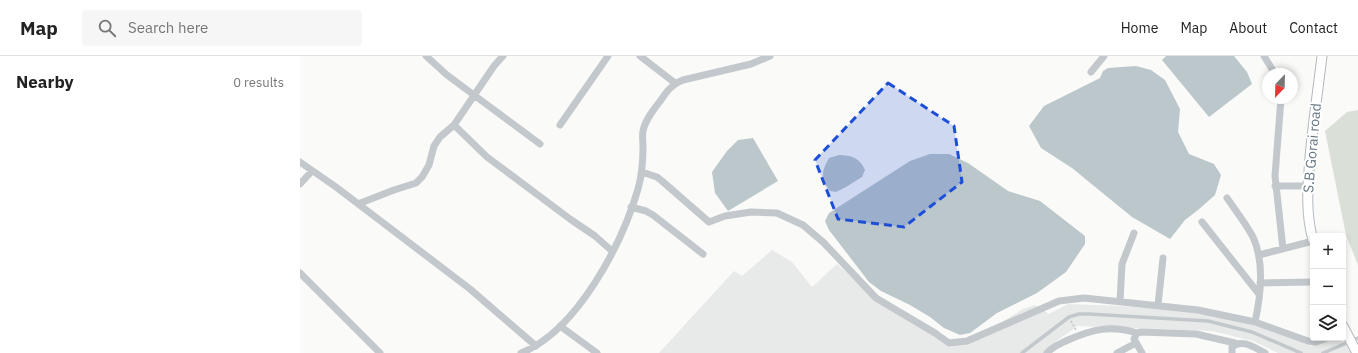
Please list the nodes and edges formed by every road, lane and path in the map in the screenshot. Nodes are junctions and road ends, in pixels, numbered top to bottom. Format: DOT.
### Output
graph roads {
  1 [pos="426,56"];
  2 [pos="503,56"];
  3 [pos="608,56"];
  4 [pos="640,56"];
  5 [pos="770,56"];
  6 [pos="1104,56"];
  7 [pos="1264,56"];
  8 [pos="1322,56"];
  9 [pos="1271,68"];
  10 [pos="1091,72"];
  11 [pos="675,83"];
  12 [pos="474,95"];
  13 [pos="1282,104"];
  14 [pos="454,125"];
  15 [pos="560,125"];
  16 [pos="540,144"];
  17 [pos="300,162"];
  18 [pos="312,171"];
  19 [pos="642,172"];
  20 [pos="300,184"];
  21 [pos="1275,186"];
  22 [pos="1308,186"];
  23 [pos="1227,198"];
  24 [pos="358,204"];
  25 [pos="631,206"];
  26 [pos="1202,222"];
  27 [pos="1134,233"];
  28 [pos="1312,233"];
  29 [pos="1310,241"];
  30 [pos="1283,249"];
  31 [pos="612,251"];
  32 [pos="703,254"];
  33 [pos="1259,255"];
  34 [pos="1163,258"];
  35 [pos="300,273"];
  36 [pos="1310,282"];
  37 [pos="1260,283"];
  38 [pos="1260,294"];
  39 [pos="1120,301"];
  40 [pos="1158,305"];
  41 [pos="1255,322"];
  42 [pos="560,326"];
  43 [pos="1346,332"];
  44 [pos="1137,333"];
  45 [pos="1354,339"];
  46 [pos="1319,341"];
  47 [pos="1136,343"];
  48 [pos="1235,344"];
  49 [pos="536,346"];
  50 [pos="380,353"];
  51 [pos="521,353"];
  52 [pos="596,353"];
  53 [pos="1022,353"];
  54 [pos="1047,353"];
  55 [pos="1117,353"];
  56 [pos="1142,353"];
  57 [pos="1232,353"];
  58 [pos="1265,353"];
  59 [pos="1301,353"];
  60 [pos="1324,353"];
  61 [pos="1357,353"];
  1 -- 12 [label="street"];
  2 -- 12 [label="street"];
  3 -- 15 [label="street"];
  4 -- 11 [label="street"];
  5 -- 11 [label="street"];
  6 -- 10 [label="street"];
  7 -- 9 [label="street"];
  8 -- 22 [label="street, S.B Gorai road"];
  11 -- 19 [label="street"];
  12 -- 14 [label="street"];
  12 -- 16 [label="street"];
  13 -- 21 [label="street"];
  14 -- 24 [label="street"];
  14 -- 31 [label="street"];
  17 -- 18 [label="street"];
  18 -- 20 [label="street"];
  18 -- 24 [label="street"];
  19 -- 25 [label="street"];
  19 -- 39 [label="street"];
  21 -- 22 [label="street"];
  21 -- 30 [label="street"];
  22 -- 28 [label="street, S.B Gorai road"];
  23 -- 33 [label="street"];
  24 -- 49 [label="street"];
  25 -- 31 [label="street"];
  25 -- 32 [label="street"];
  26 -- 38 [label="street"];
  27 -- 39 [label="street"];
  29 -- 30 [label="street"];
  30 -- 33 [label="street"];
  31 -- 42 [label="street"];
  33 -- 37 [label="street"];
  34 -- 40 [label="street"];
  35 -- 50 [label="street"];
  36 -- 37 [label="street"];
  37 -- 38 [label="street"];
  38 -- 41 [label="street"];
  39 -- 40 [label="street"];
  40 -- 41 [label="street"];
  41 -- 46 [label="street"];
  42 -- 49 [label="street"];
  42 -- 52 [label="street"];
  43 -- 45 [label="street"];
  44 -- 47 [label="street"];
  44 -- 48 [label="street"];
  44 -- 54 [label="street"];
  45 -- 60 [label="lane"];
  45 -- 61 [label="street"];
  47 -- 55 [label="street"];
  47 -- 56 [label="street"];
  48 -- 57 [label="street"];
  48 -- 58 [label="street"];
  49 -- 51 [label="street"];
  53 -- 59 [label="lane"];
}
